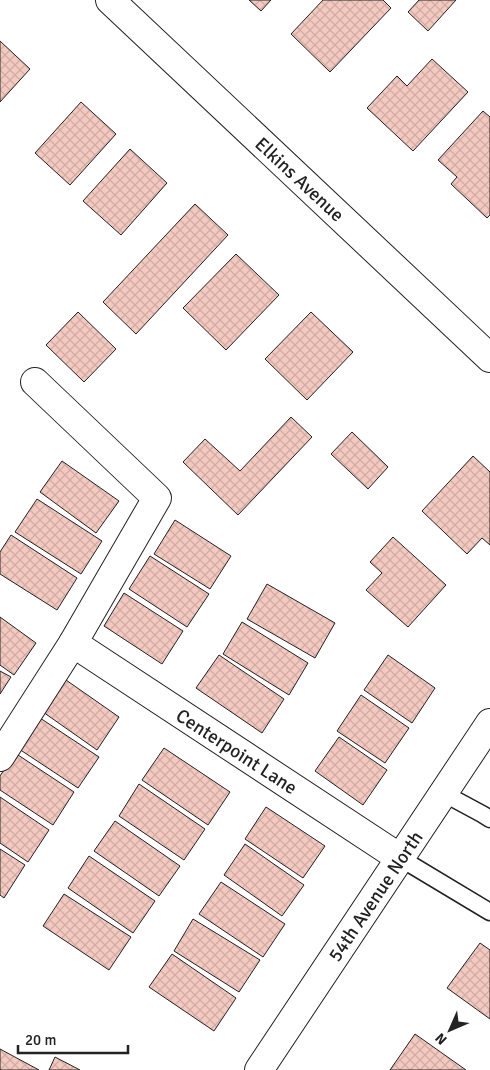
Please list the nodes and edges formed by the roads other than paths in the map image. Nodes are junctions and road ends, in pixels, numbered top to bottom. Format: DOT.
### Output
graph roads {
  1 [pos="110,0"];
  2 [pos="490,358"];
  3 [pos="35,382"];
  4 [pos="73,644"];
  5 [pos="490,723"];
  6 [pos="0,756"];
  7 [pos="443,793"];
  8 [pos="490,819"];
  9 [pos="400,858"];
  10 [pos="490,912"];
  11 [pos="260,1070"];
  1 -- 2 [label="street, Elkins Avenue"];
  3 -- 4 [label="street"];
  4 -- 6 [label="street"];
  4 -- 9 [label="street, Centerpoint Lane"];
  5 -- 7 [label="street, 54th Avenue North"];
  7 -- 8 [label="lane"];
  7 -- 9 [label="street, 54th Avenue North"];
  9 -- 10 [label="lane"];
  9 -- 11 [label="street, 54th Avenue North"];
}
